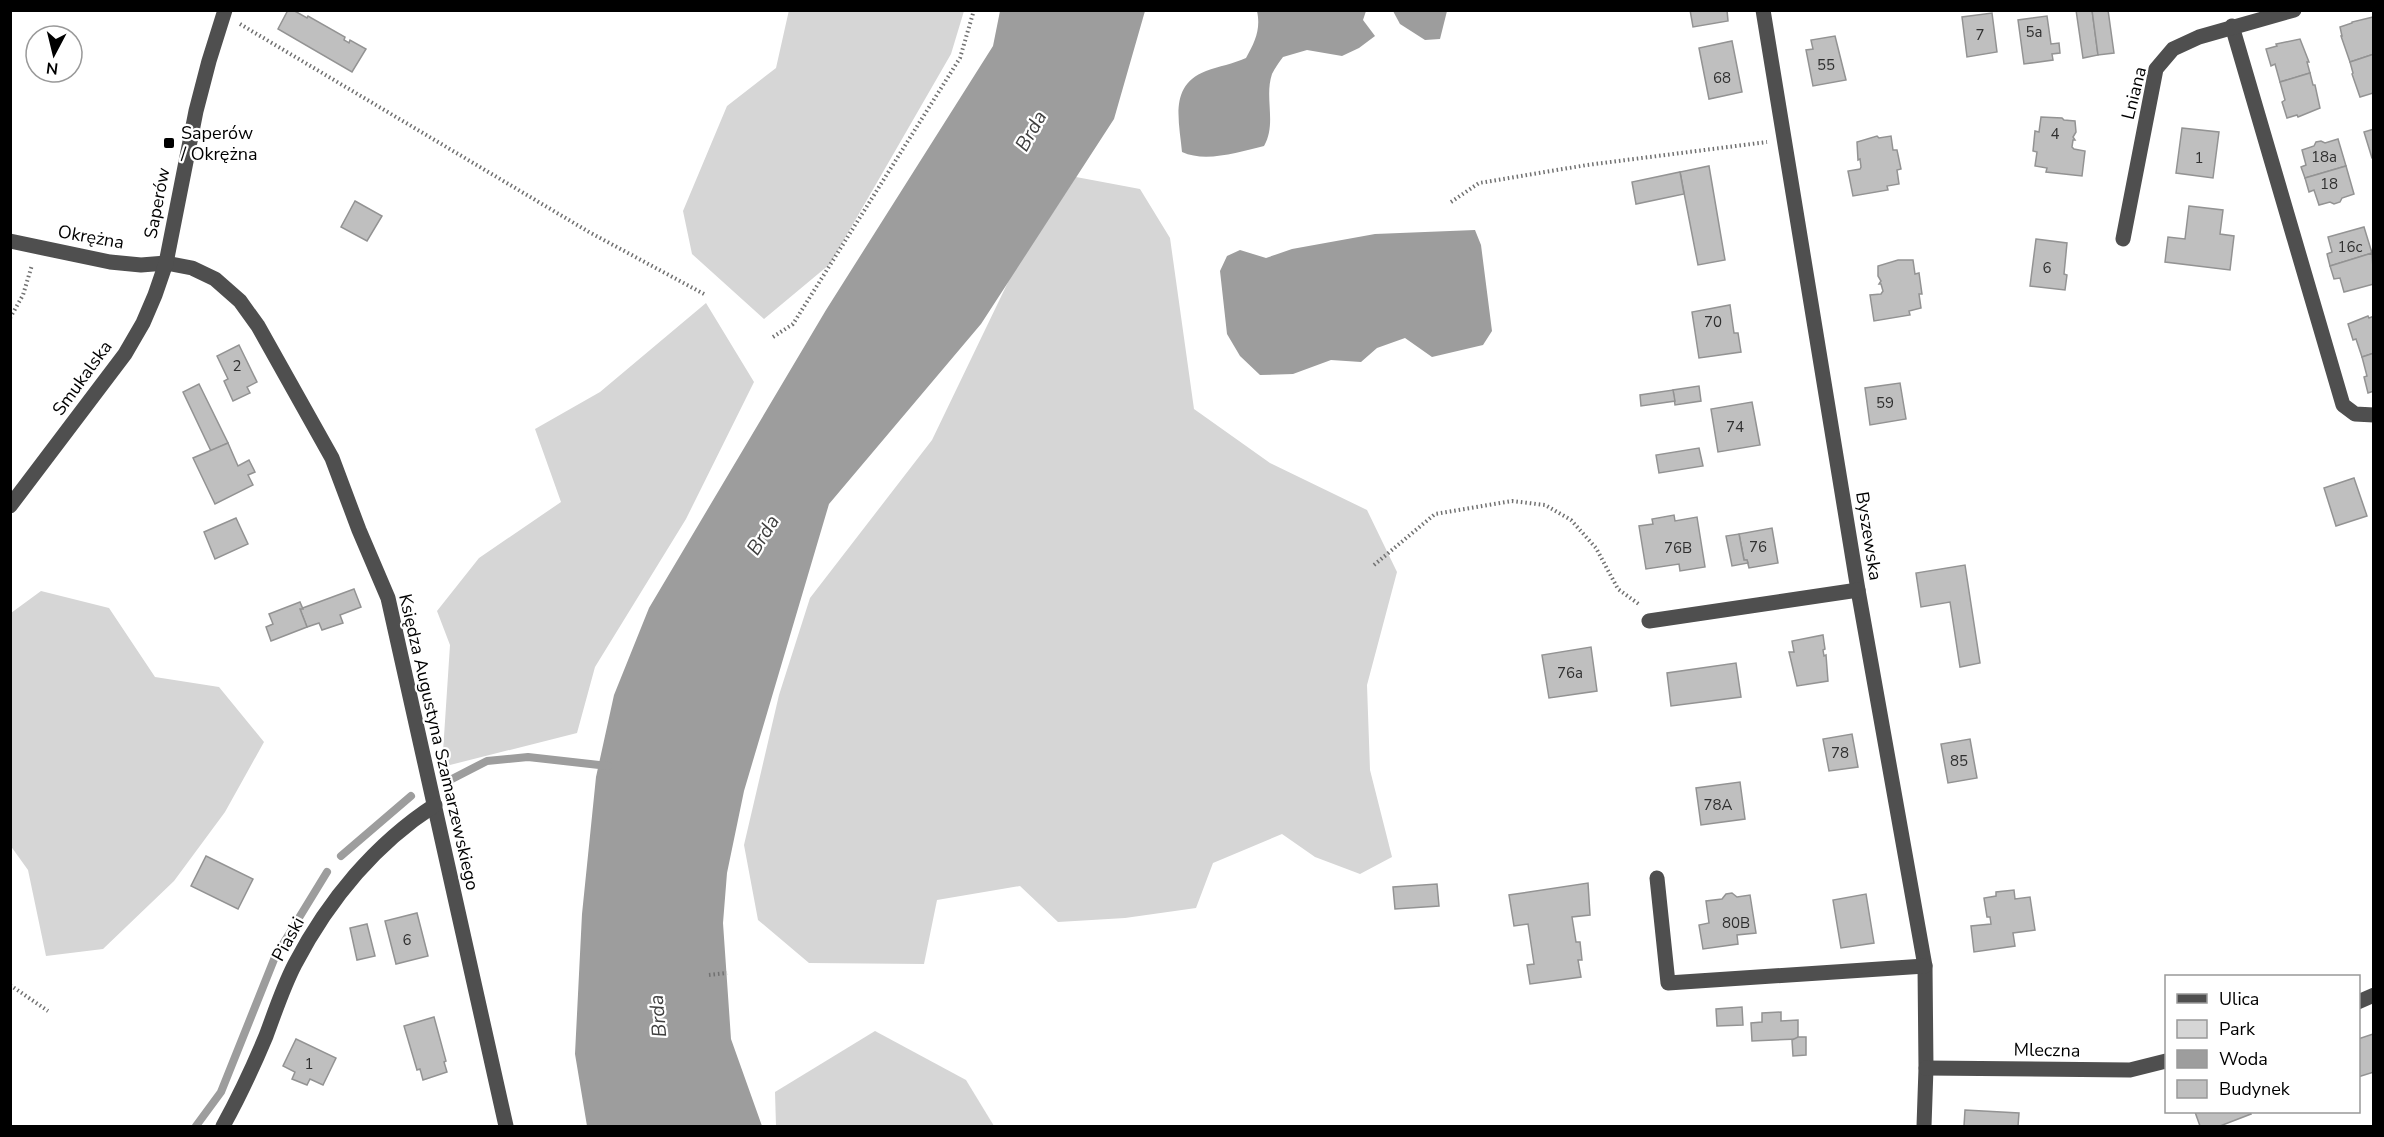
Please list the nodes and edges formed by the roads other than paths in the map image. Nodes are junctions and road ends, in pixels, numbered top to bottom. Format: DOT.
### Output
graph roads {
  1 [pos="1764,10"];
  2 [pos="2294,10"];
  3 [pos="225,13"];
  4 [pos="2232,26"];
  5 [pos="2122,239"];
  6 [pos="10,241"];
  7 [pos="166,263"];
  8 [pos="2373,415"];
  9 [pos="10,506"];
  10 [pos="1858,590"];
  11 [pos="1655,620"];
  12 [pos="435,805"];
  13 [pos="1657,878"];
  14 [pos="1925,966"];
  15 [pos="2165,1061"];
  16 [pos="1926,1068"];
  17 [pos="223,1126"];
  18 [pos="506,1126"];
  19 [pos="1924,1126"];
  1 -- 10 [label="street, Byszewska"];
  2 -- 4 [label="street, Lniana"];
  3 -- 7 [label="street, Saperów"];
  4 -- 5 [label="street, Lniana"];
  4 -- 8 [label="street"];
  6 -- 7 [label="street, Okrężna"];
  7 -- 9 [label="street, Smukalska"];
  7 -- 12 [label="street, Księdza Augustyna Szamarzewskiego"];
  10 -- 11 [label="street"];
  10 -- 14 [label="street, Byszewska"];
  12 -- 17 [label="street, Piaski"];
  12 -- 18 [label="street, Księdza Augustyna Szamarzewskiego"];
  13 -- 14 [label="street"];
  14 -- 16 [label="street, Byszewska"];
  15 -- 16 [label="street, Mleczna"];
  16 -- 19 [label="street, Byszewska"];
}
